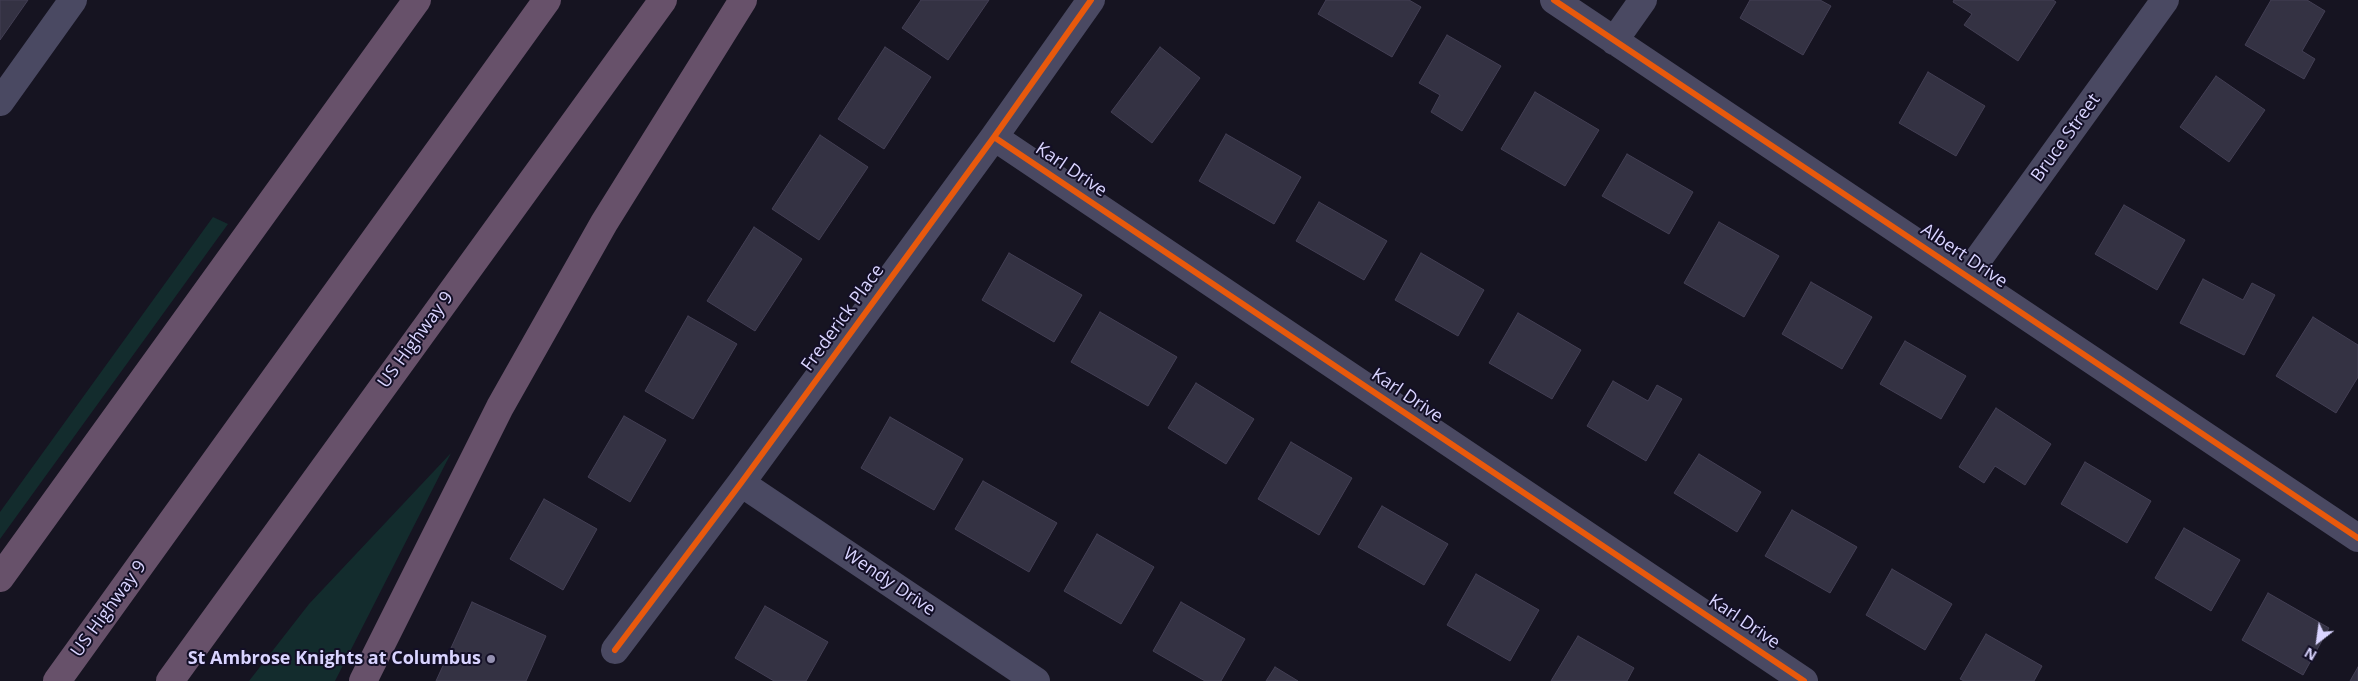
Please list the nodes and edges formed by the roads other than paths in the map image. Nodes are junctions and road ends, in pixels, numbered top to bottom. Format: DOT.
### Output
graph roads {
  1 [pos="73,0"];
  2 [pos="416,0"];
  3 [pos="546,0"];
  4 [pos="663,0"];
  5 [pos="743,0"];
  6 [pos="1091,0"];
  7 [pos="1554,0"];
  8 [pos="1644,0"];
  9 [pos="2165,0"];
  10 [pos="1614,41"];
  11 [pos="0,102"];
  12 [pos="994,137"];
  13 [pos="1966,276"];
  14 [pos="741,483"];
  15 [pos="2358,538"];
  16 [pos="0,578"];
  17 [pos="615,650"];
  18 [pos="57,681"];
  19 [pos="170,681"];
  20 [pos="363,681"];
  21 [pos="1036,681"];
  22 [pos="1804,681"];
  1 -- 11 [label="street"];
  2 -- 16 [label="highway"];
  3 -- 18 [label="highway, US Highway 9"];
  4 -- 19 [label="highway, US Highway 9"];
  5 -- 20 [label="highway"];
  6 -- 12 [label="street, Frederick Place"];
  7 -- 10 [label="street, Albert Drive"];
  8 -- 10 [label="street"];
  9 -- 13 [label="street, Bruce Street"];
  10 -- 13 [label="street, Albert Drive"];
  12 -- 14 [label="street, Frederick Place"];
  12 -- 22 [label="street, Karl Drive"];
  13 -- 15 [label="street, Albert Drive"];
  14 -- 17 [label="street, Frederick Place"];
  14 -- 21 [label="street, Wendy Drive"];
}
